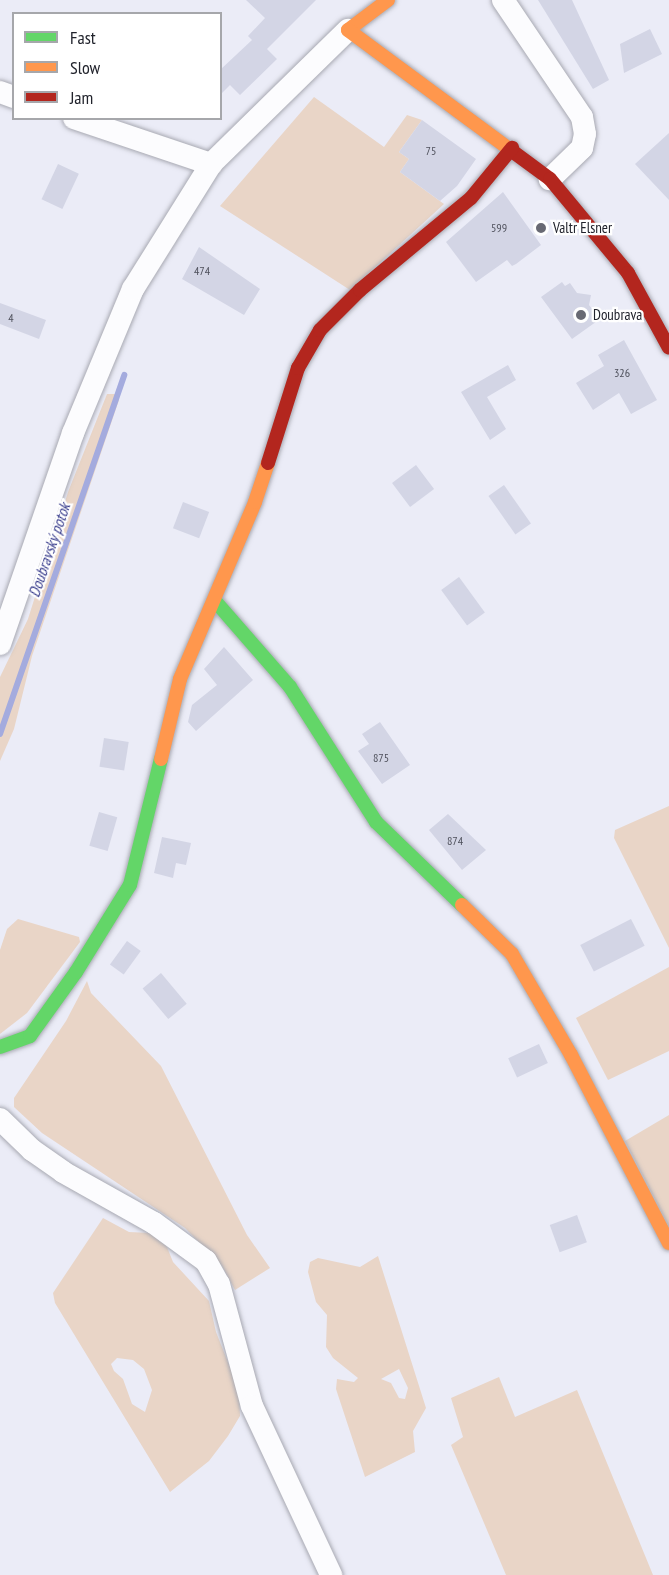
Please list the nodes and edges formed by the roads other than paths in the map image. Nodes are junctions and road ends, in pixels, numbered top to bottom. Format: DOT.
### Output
graph roads {
  1 [pos="388,0"];
  2 [pos="502,0"];
  3 [pos="348,30"];
  4 [pos="80,120"];
  5 [pos="512,147"];
  6 [pos="211,165"];
  7 [pos="550,179"];
  8 [pos="669,348"];
  9 [pos="215,601"];
  10 [pos="0,644"];
  11 [pos="0,1047"];
  12 [pos="0,1119"];
  13 [pos="669,1243"];
  14 [pos="331,1575"];
  1 -- 3 [label="street"];
  2 -- 7 [label="street"];
  3 -- 5 [label="street"];
  3 -- 6 [label="street"];
  4 -- 6 [label="street"];
  5 -- 7 [label="street"];
  5 -- 9 [label="street"];
  6 -- 10 [label="street"];
  7 -- 8 [label="street"];
  9 -- 11 [label="street"];
  9 -- 13 [label="street"];
  12 -- 14 [label="street"];
}
